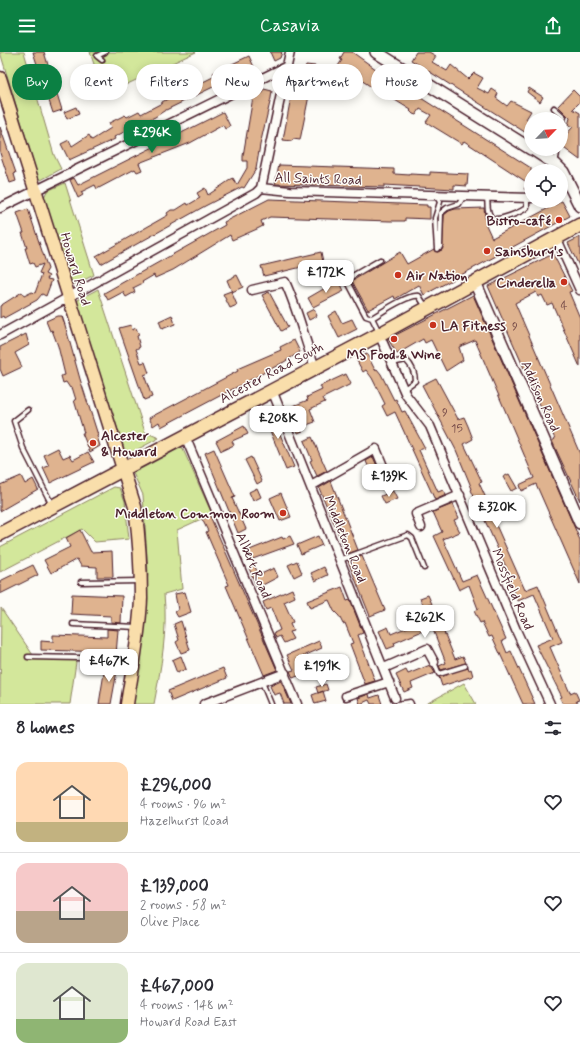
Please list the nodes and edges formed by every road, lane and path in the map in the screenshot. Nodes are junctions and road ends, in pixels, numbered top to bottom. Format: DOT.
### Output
graph roads {
  1 [pos="105,52"];
  2 [pos="290,52"];
  3 [pos="376,52"];
  4 [pos="102,60"];
  5 [pos="287,64"];
  6 [pos="272,73"];
  7 [pos="0,78"];
  8 [pos="280,100"];
  9 [pos="554,108"];
  10 [pos="558,112"];
  11 [pos="524,145"];
  12 [pos="542,156"];
  13 [pos="556,156"];
  14 [pos="555,164"];
  15 [pos="261,188"];
  16 [pos="35,190"];
  17 [pos="568,190"];
  18 [pos="435,194"];
  19 [pos="464,195"];
  20 [pos="487,196"];
  21 [pos="524,197"];
  22 [pos="580,206"];
  23 [pos="0,208"];
  24 [pos="526,208"];
  25 [pos="580,225"];
  26 [pos="556,237"];
  27 [pos="380,260"];
  28 [pos="475,282"];
  29 [pos="252,290"];
  30 [pos="580,290"];
  31 [pos="69,297"];
  32 [pos="427,308"];
  33 [pos="372,318"];
  34 [pos="380,334"];
  35 [pos="0,335"];
  36 [pos="392,363"];
  37 [pos="315,367"];
  38 [pos="404,389"];
  39 [pos="272,390"];
  40 [pos="28,410"];
  41 [pos="185,436"];
  42 [pos="122,469"];
  43 [pos="387,476"];
  44 [pos="310,486"];
  45 [pos="460,495"];
  46 [pos="53,507"];
  47 [pos="580,523"];
  48 [pos="421,527"];
  49 [pos="0,534"];
  50 [pos="340,560"];
  51 [pos="424,568"];
  52 [pos="140,581"];
  53 [pos="81,582"];
  54 [pos="73,624"];
  55 [pos="138,627"];
  56 [pos="28,657"];
  57 [pos="134,659"];
  58 [pos="434,662"];
  59 [pos="465,666"];
  60 [pos="384,668"];
  61 [pos="285,673"];
  62 [pos="262,682"];
  63 [pos="389,682"];
  64 [pos="346,696"];
  65 [pos="397,702"];
  66 [pos="127,704"];
  67 [pos="204,704"];
  68 [pos="271,704"];
  69 [pos="297,704"];
  70 [pos="411,704"];
  71 [pos="550,704"];
  1 -- 4 [label="lane"];
  2 -- 5 [label="street"];
  3 -- 11 [label="main road"];
  6 -- 16 [label="street"];
  7 -- 16 [label="main road, Howard Road"];
  8 -- 15 [label="street"];
  9 -- 10 [label="lane"];
  12 -- 14 [label="main road"];
  13 -- 14 [label="lane"];
  15 -- 18 [label="street, All Saints Road"];
  15 -- 31 [label="street, All Saints Road"];
  16 -- 23 [label="street"];
  16 -- 31 [label="main road, Howard Road"];
  17 -- 22 [label="main road"];
  18 -- 19 [label="street, All Saints Road"];
  18 -- 19 [label="lane"];
  19 -- 20 [label="street, All Saints Road"];
  20 -- 21 [label="street, All Saints Road"];
  20 -- 24 [label="lane"];
  25 -- 26 [label="highway, Alcester Road South"];
  26 -- 28 [label="highway, Alcester Road South"];
  26 -- 30 [label="street"];
  27 -- 33 [label="lane"];
  28 -- 32 [label="highway, Alcester Road South"];
  28 -- 47 [label="main road, Addison Road"];
  29 -- 37 [label="street"];
  31 -- 35 [label="street, All Saints Road"];
  31 -- 42 [label="main road, Howard Road"];
  32 -- 33 [label="lane"];
  32 -- 34 [label="highway, Alcester Road South"];
  33 -- 34 [label="lane"];
  34 -- 36 [label="street, Mossfield Road"];
  34 -- 37 [label="highway, Alcester Road South"];
  36 -- 38 [label="street, Mossfield Road"];
  36 -- 38 [label="lane"];
  37 -- 39 [label="highway, Alcester Road South"];
  38 -- 45 [label="street, Mossfield Road"];
  39 -- 41 [label="highway, Alcester Road South"];
  39 -- 44 [label="street, Middleton Road"];
  40 -- 46 [label="lane"];
  41 -- 42 [label="highway, Alcester Road South"];
  41 -- 61 [label="street, Albert Road"];
  42 -- 46 [label="highway, Alcester Road South"];
  42 -- 52 [label="main road, Howard Road"];
  43 -- 44 [label="street"];
  44 -- 50 [label="street, Middleton Road"];
  45 -- 48 [label="street"];
  45 -- 71 [label="street, Mossfield Road"];
  46 -- 49 [label="highway, Alcester Road South"];
  50 -- 51 [label="lane"];
  50 -- 60 [label="street, Middleton Road"];
  52 -- 53 [label="lane"];
  52 -- 55 [label="main road, Howard Road"];
  54 -- 55 [label="lane"];
  55 -- 57 [label="main road, Howard Road"];
  56 -- 57 [label="lane"];
  57 -- 66 [label="main road, Howard Road"];
  58 -- 59 [label="lane"];
  58 -- 60 [label="street"];
  60 -- 63 [label="street, Middleton Road"];
  61 -- 62 [label="street"];
  61 -- 69 [label="street, Albert Road"];
  62 -- 67 [label="street"];
  62 -- 68 [label="lane"];
  63 -- 64 [label="street"];
  63 -- 65 [label="street, Middleton Road"];
  65 -- 70 [label="lane"];
}
